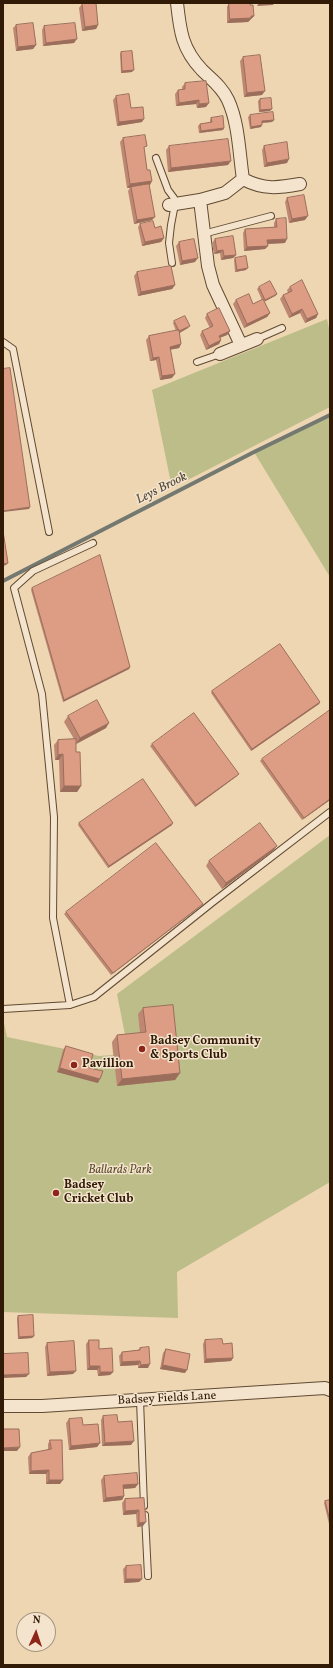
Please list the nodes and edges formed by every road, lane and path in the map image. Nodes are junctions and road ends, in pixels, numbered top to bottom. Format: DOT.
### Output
graph roads {
  1 [pos="177,3"];
  2 [pos="156,158"];
  3 [pos="243,179"];
  4 [pos="300,184"];
  5 [pos="200,200"];
  6 [pos="172,204"];
  7 [pos="271,216"];
  8 [pos="203,234"];
  9 [pos="172,263"];
  10 [pos="282,328"];
  11 [pos="257,339"];
  12 [pos="3,342"];
  13 [pos="242,345"];
  14 [pos="220,354"];
  15 [pos="197,362"];
  16 [pos="49,532"];
  17 [pos="93,543"];
  18 [pos="330,812"];
  19 [pos="70,1005"];
  20 [pos="3,1009"];
  21 [pos="330,1390"];
  22 [pos="140,1400"];
  23 [pos="3,1406"];
  24 [pos="148,1576"];
  1 -- 3 [label="street"];
  2 -- 6 [label="lane"];
  3 -- 4 [label="street"];
  3 -- 5 [label="street"];
  5 -- 6 [label="street"];
  5 -- 8 [label="street"];
  6 -- 9 [label="lane"];
  7 -- 8 [label="lane"];
  8 -- 13 [label="street"];
  10 -- 11 [label="lane"];
  11 -- 13 [label="street"];
  12 -- 16 [label="lane"];
  13 -- 14 [label="street"];
  14 -- 15 [label="lane"];
  17 -- 19 [label="lane"];
  18 -- 19 [label="lane"];
  19 -- 20 [label="lane"];
  21 -- 22 [label="street, Badsey Fields Lane"];
  22 -- 23 [label="street, Badsey Fields Lane"];
  22 -- 24 [label="lane"];
}
